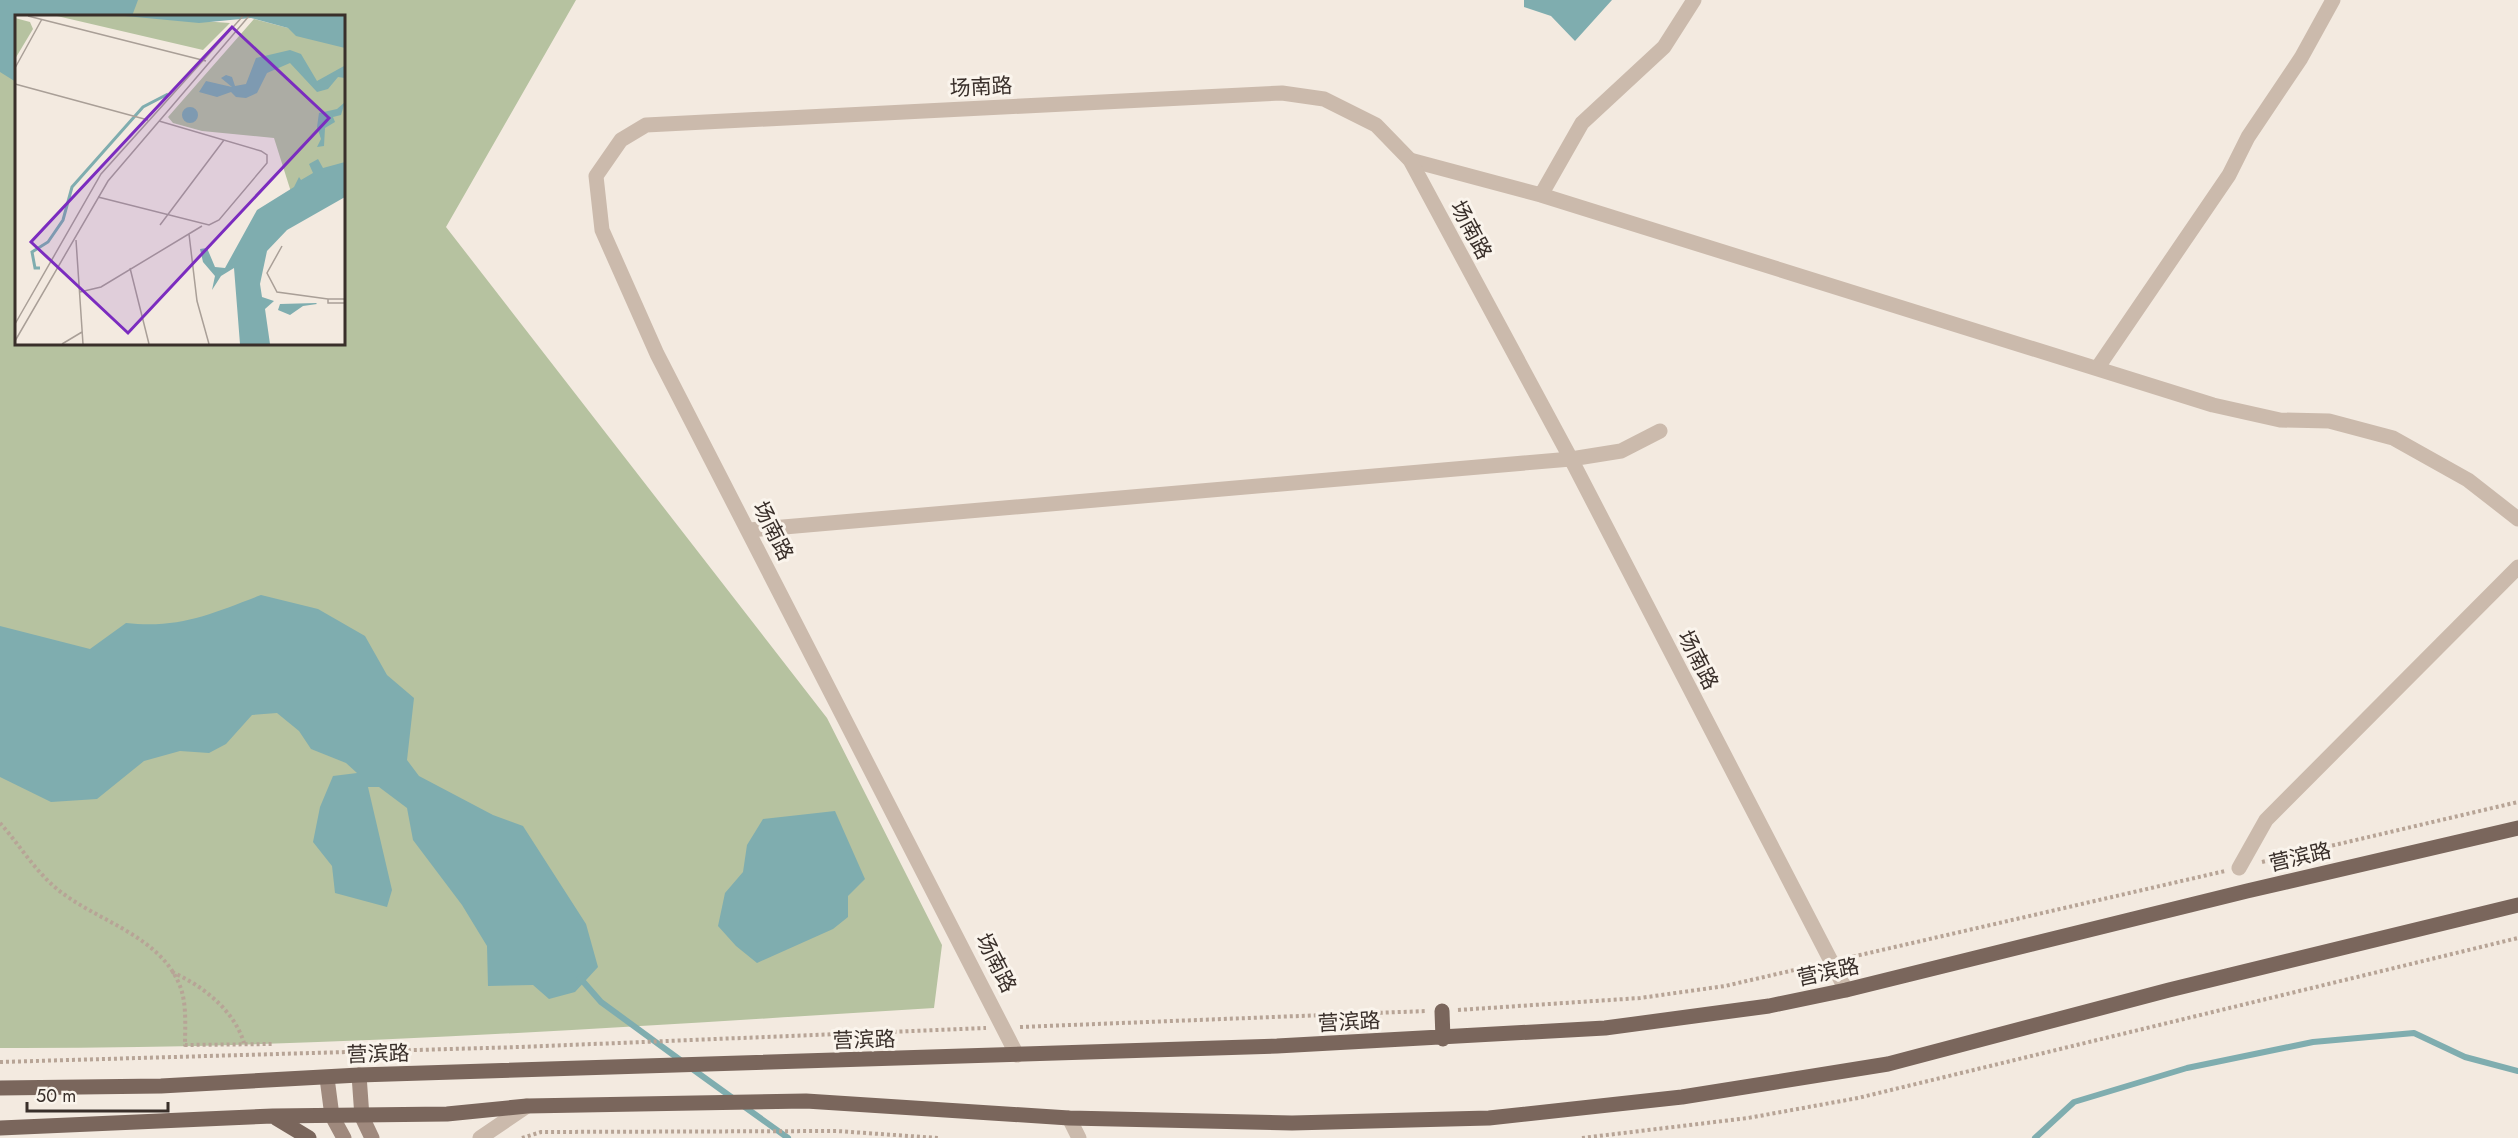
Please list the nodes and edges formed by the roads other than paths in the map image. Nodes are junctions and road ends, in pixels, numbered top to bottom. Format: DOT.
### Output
graph roads {
  1 [pos="1694,0"];
  2 [pos="2333,0"];
  3 [pos="1410,160"];
  4 [pos="1541,195"];
  5 [pos="2098,367"];
  6 [pos="1660,431"];
  7 [pos="1571,459"];
  8 [pos="2518,519"];
  9 [pos="749,530"];
  10 [pos="2518,567"];
  11 [pos="2518,828"];
  12 [pos="2239,868"];
  13 [pos="2518,905"];
  14 [pos="1846,990"];
  15 [pos="1442,1011"];
  16 [pos="1443,1039"];
  17 [pos="1017,1054"];
  18 [pos="359,1075"];
  19 [pos="327,1078"];
  20 [pos="0,1088"];
  21 [pos="527,1106"];
  22 [pos="273,1116"];
  23 [pos="332,1116"];
  24 [pos="362,1117"];
  25 [pos="1068,1118"];
  26 [pos="0,1128"];
  27 [pos="309,1138"];
  28 [pos="344,1138"];
  29 [pos="372,1138"];
  30 [pos="480,1138"];
  31 [pos="1079,1138"];
  1 -- 4 [label="street"];
  2 -- 5 [label="street"];
  3 -- 4 [label="street"];
  3 -- 7 [label="street, 场南路"];
  3 -- 9 [label="street, 场南路"];
  4 -- 5 [label="street"];
  5 -- 8 [label="street"];
  6 -- 7 [label="street"];
  7 -- 9 [label="street"];
  7 -- 14 [label="street, 场南路"];
  9 -- 17 [label="street, 场南路"];
  10 -- 12 [label="street"];
  11 -- 14 [label="main road, 营滨路"];
  13 -- 25 [label="main road"];
  14 -- 16 [label="main road, 营滨路"];
  15 -- 16 [label="main road"];
  16 -- 17 [label="main road, 营滨路"];
  17 -- 18 [label="main road, 营滨路"];
  18 -- 19 [label="main road, 营滨路"];
  18 -- 24 [label="main road"];
  19 -- 20 [label="main road, 营滨路"];
  19 -- 23 [label="main road"];
  21 -- 24 [label="main road"];
  21 -- 25 [label="main road"];
  21 -- 30 [label="street"];
  22 -- 23 [label="main road"];
  22 -- 26 [label="main road"];
  22 -- 27 [label="main road"];
  23 -- 24 [label="main road"];
  23 -- 28 [label="main road"];
  24 -- 29 [label="main road"];
  25 -- 31 [label="street"];
}
